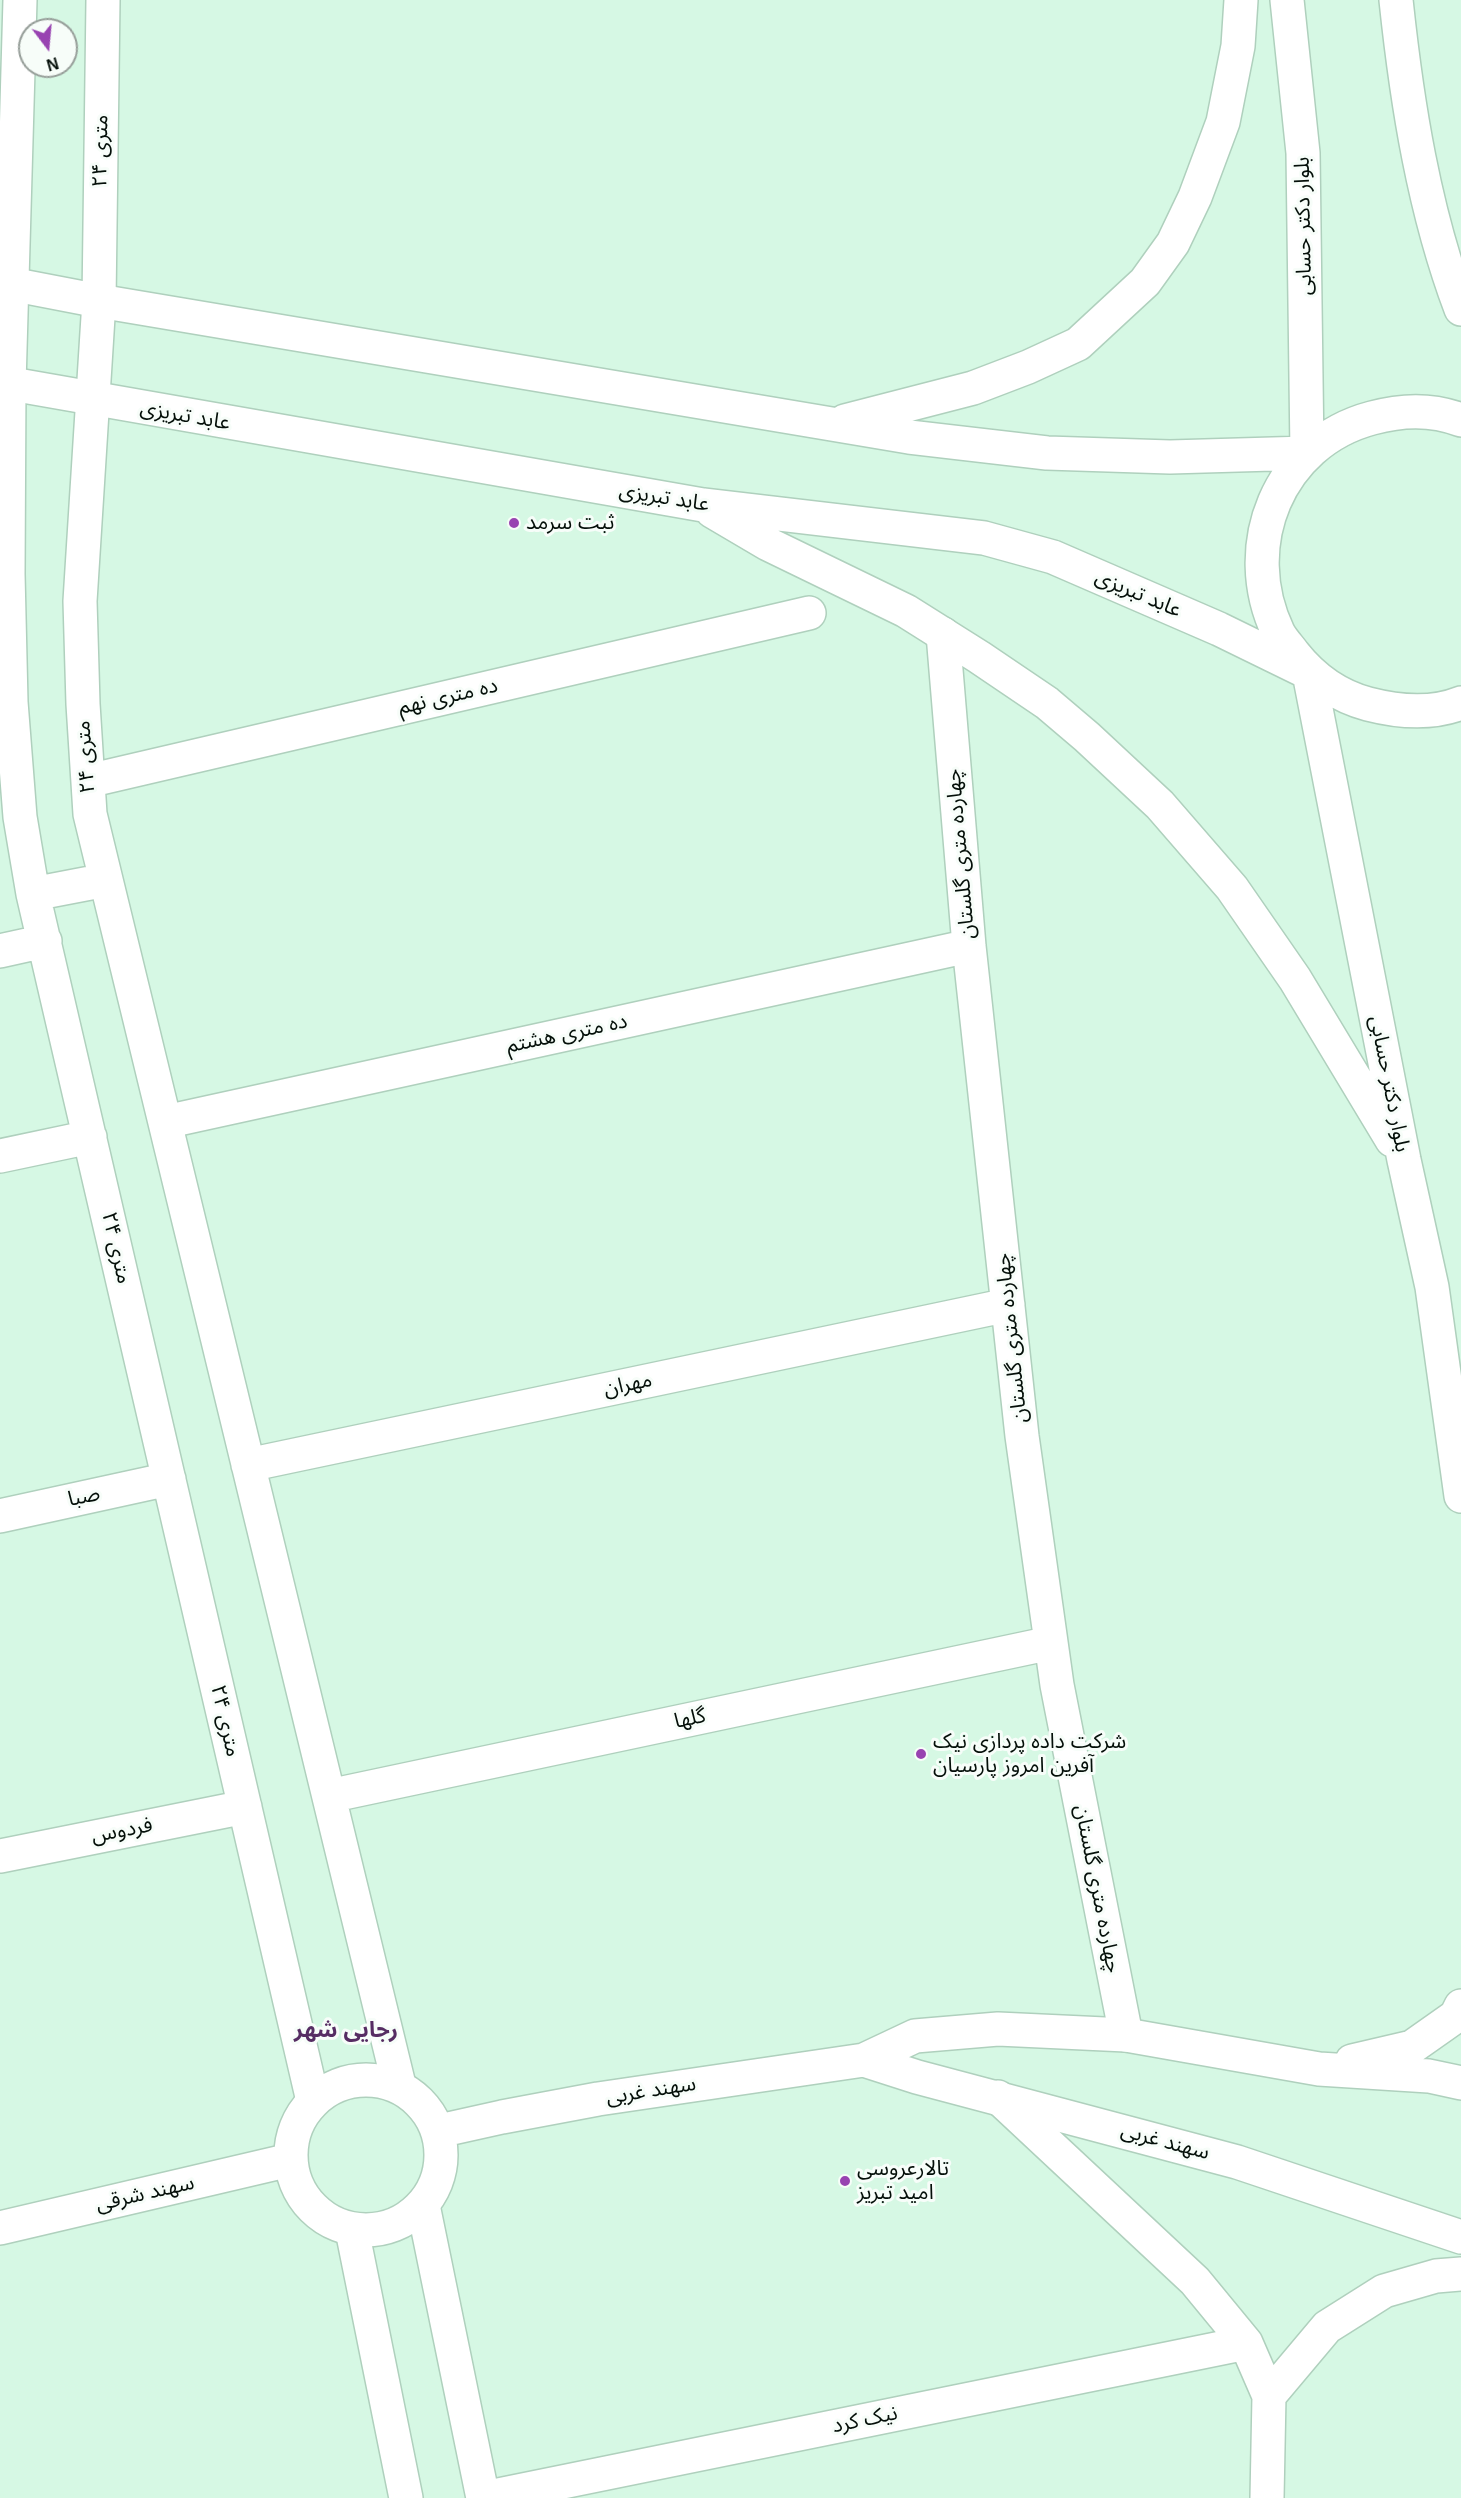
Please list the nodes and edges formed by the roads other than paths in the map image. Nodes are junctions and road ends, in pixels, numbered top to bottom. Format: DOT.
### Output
graph roads {
  1 [pos="20,0"];
  2 [pos="103,0"];
  3 [pos="1241,0"];
  4 [pos="1287,0"];
  5 [pos="1396,0"];
  6 [pos="6,283"];
  7 [pos="99,301"];
  8 [pos="1461,309"];
  9 [pos="4,383"];
  10 [pos="94,400"];
  11 [pos="1461,420"];
  12 [pos="830,424"];
  13 [pos="1307,453"];
  14 [pos="703,505"];
  15 [pos="809,613"];
  16 [pos="943,634"];
  17 [pos="1309,673"];
  18 [pos="1461,703"];
  19 [pos="88,781"];
  20 [pos="106,880"];
  21 [pos="33,894"];
  22 [pos="45,941"];
  23 [pos="969,946"];
  24 [pos="0,951"];
  25 [pos="165,1122"];
  26 [pos="90,1137"];
  27 [pos="0,1156"];
  28 [pos="1404,1160"];
  29 [pos="1008,1305"];
  30 [pos="248,1465"];
  31 [pos="169,1479"];
  32 [pos="1461,1496"];
  33 [pos="0,1516"];
  34 [pos="1051,1643"];
  35 [pos="329,1796"];
  36 [pos="245,1807"];
  37 [pos="0,1856"];
  38 [pos="1461,2006"];
  39 [pos="1126,2035"];
  40 [pos="864,2060"];
  41 [pos="1319,2069"];
  42 [pos="1461,2083"];
  43 [pos="399,2085"];
  44 [pos="998,2097"];
  45 [pos="313,2101"];
  46 [pos="439,2131"];
  47 [pos="290,2160"];
  48 [pos="423,2205"];
  49 [pos="0,2229"];
  50 [pos="352,2230"];
  51 [pos="1461,2237"];
  52 [pos="1461,2274"];
  53 [pos="1246,2343"];
  54 [pos="1269,2396"];
  55 [pos="406,2498"];
  56 [pos="484,2498"];
  57 [pos="1267,2498"];
  1 -- 6 [label="street"];
  2 -- 7 [label="street, ۲۴ متری"];
  3 -- 12 [label="street"];
  4 -- 13 [label="street, بلوار دکتر حسابی"];
  5 -- 8 [label="street"];
  6 -- 7 [label="street"];
  6 -- 9 [label="street, ۲۴ متری"];
  7 -- 10 [label="street, ۲۴ متری"];
  7 -- 12 [label="street"];
  9 -- 10 [label="street, عابد تبریزی"];
  9 -- 21 [label="street, ۲۴ متری"];
  10 -- 14 [label="street, عابد تبریزی"];
  10 -- 19 [label="street, ۲۴ متری"];
  11 -- 13 [label="street"];
  12 -- 13 [label="street"];
  13 -- 17 [label="street"];
  14 -- 16 [label="street"];
  14 -- 17 [label="street, عابد تبریزی"];
  15 -- 19 [label="street, ده متری نهم"];
  16 -- 23 [label="street, چهارده متری گلستان"];
  16 -- 28 [label="street"];
  17 -- 18 [label="street"];
  17 -- 28 [label="street, بلوار دکتر حسابی"];
  19 -- 20 [label="street, ۲۴ متری"];
  20 -- 21 [label="street"];
  20 -- 25 [label="street, ۲۴ متری"];
  21 -- 22 [label="street, ۲۴ متری"];
  22 -- 24 [label="street"];
  22 -- 26 [label="street, ۲۴ متری"];
  23 -- 25 [label="street, ده متری هشتم"];
  23 -- 29 [label="street, چهارده متری گلستان"];
  25 -- 30 [label="street, ۲۴ متری"];
  26 -- 27 [label="street"];
  26 -- 31 [label="street, ۲۴ متری"];
  28 -- 32 [label="street, بلوار دکتر حسابی"];
  29 -- 30 [label="street, مهران"];
  29 -- 34 [label="street, چهارده متری گلستان"];
  30 -- 35 [label="street, ۲۴ متری"];
  31 -- 33 [label="street, صبا"];
  31 -- 36 [label="street, ۲۴ متری"];
  34 -- 35 [label="street, گلها"];
  34 -- 39 [label="street, چهارده متری گلستان"];
  35 -- 43 [label="street, ۲۴ متری"];
  36 -- 37 [label="street, فردوس"];
  36 -- 45 [label="street, ۲۴ متری"];
  38 -- 41 [label="street"];
  39 -- 40 [label="street, سهند غربی"];
  39 -- 41 [label="street, سهند غربی"];
  40 -- 44 [label="street, سهند غربی"];
  40 -- 46 [label="street, سهند غربی"];
  41 -- 42 [label="street, سهند غربی"];
  43 -- 45 [label="street"];
  43 -- 46 [label="street"];
  44 -- 51 [label="street, سهند غربی"];
  44 -- 53 [label="street"];
  45 -- 47 [label="street"];
  46 -- 48 [label="street"];
  47 -- 49 [label="street, سهند شرقی"];
  47 -- 50 [label="street"];
  48 -- 50 [label="street"];
  48 -- 56 [label="street"];
  50 -- 55 [label="street"];
  52 -- 54 [label="street"];
  53 -- 54 [label="street"];
  53 -- 56 [label="street, نیک کرد"];
  54 -- 57 [label="street"];
}
